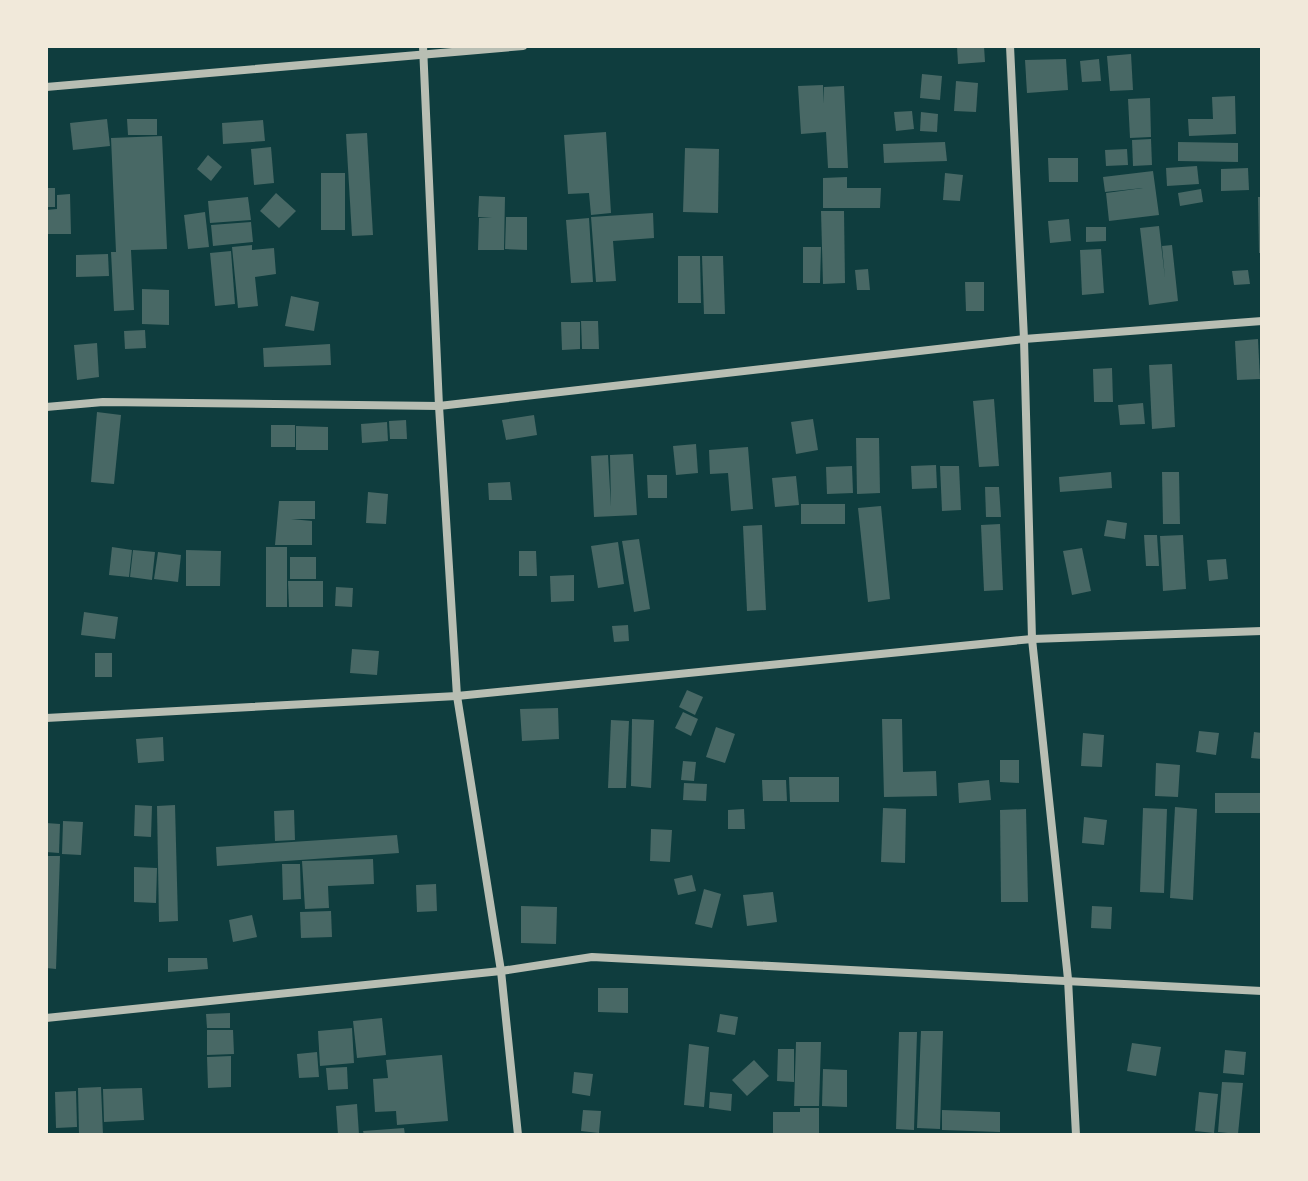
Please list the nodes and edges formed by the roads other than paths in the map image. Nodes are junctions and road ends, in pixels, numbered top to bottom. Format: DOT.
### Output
graph roads {
  1 [pos="523,46"];
  2 [pos="1010,46"];
  3 [pos="424,51"];
  4 [pos="46,87"];
  5 [pos="1262,321"];
  6 [pos="1024,339"];
  7 [pos="439,406"];
  8 [pos="46,407"];
  9 [pos="1262,631"];
  10 [pos="1032,639"];
  11 [pos="457,696"];
  12 [pos="46,718"];
  13 [pos="501,971"];
  14 [pos="1068,979"];
  15 [pos="1262,991"];
  16 [pos="46,1018"];
  17 [pos="518,1135"];
  18 [pos="1076,1135"];
  1 -- 3 [label="street"];
  2 -- 6 [label="street"];
  3 -- 4 [label="street"];
  3 -- 7 [label="street"];
  5 -- 6 [label="street"];
  6 -- 7 [label="street"];
  6 -- 10 [label="street"];
  7 -- 8 [label="street"];
  7 -- 11 [label="street"];
  9 -- 10 [label="street"];
  10 -- 11 [label="street"];
  10 -- 14 [label="street"];
  11 -- 12 [label="street"];
  11 -- 13 [label="street"];
  13 -- 14 [label="street"];
  13 -- 16 [label="street"];
  13 -- 17 [label="street"];
  14 -- 15 [label="street"];
  14 -- 18 [label="street"];
}
